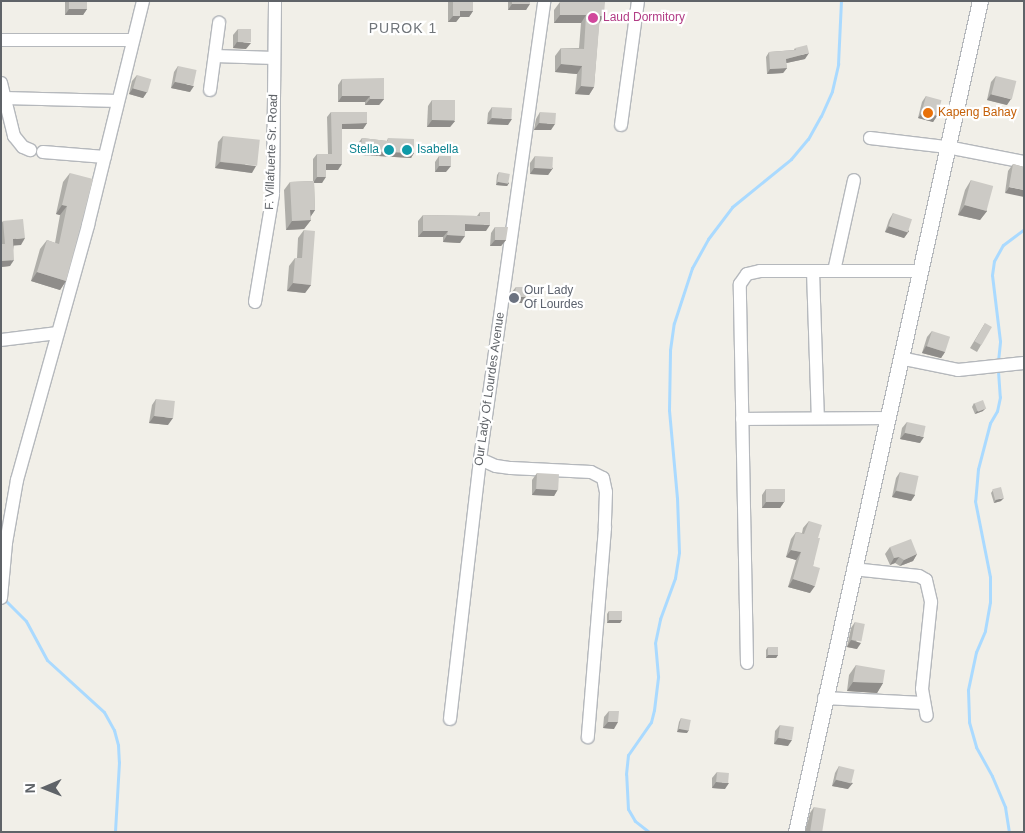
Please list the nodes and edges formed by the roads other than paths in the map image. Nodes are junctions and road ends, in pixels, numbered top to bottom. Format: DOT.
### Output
graph roads {
  1 [pos="143,1"];
  2 [pos="275,1"];
  3 [pos="544,1"];
  4 [pos="638,1"];
  5 [pos="980,1"];
  6 [pos="220,23"];
  7 [pos="1,40"];
  8 [pos="133,40"];
  9 [pos="215,56"];
  10 [pos="274,58"];
  11 [pos="1,83"];
  12 [pos="210,90"];
  13 [pos="4,98"];
  14 [pos="118,101"];
  15 [pos="621,125"];
  16 [pos="870,138"];
  17 [pos="947,148"];
  18 [pos="105,157"];
  19 [pos="1024,162"];
  20 [pos="854,180"];
  21 [pos="813,271"];
  22 [pos="834,271"];
  23 [pos="920,271"];
  24 [pos="255,302"];
  25 [pos="58,333"];
  26 [pos="1,340"];
  27 [pos="900,358"];
  28 [pos="1024,363"];
  29 [pos="818,418"];
  30 [pos="886,418"];
  31 [pos="742,419"];
  32 [pos="480,459"];
  33 [pos="853,569"];
  34 [pos="1,598"];
  35 [pos="747,663"];
  36 [pos="824,698"];
  37 [pos="923,703"];
  38 [pos="926,716"];
  39 [pos="450,719"];
  40 [pos="588,737"];
  41 [pos="796,832"];
  1 -- 8 [label="street"];
  2 -- 10 [label="street, F. Villafuerte Sr. Road"];
  3 -- 32 [label="street, Our Lady Of Lourdes Avenue"];
  4 -- 15 [label="street"];
  5 -- 17 [label="street"];
  6 -- 9 [label="street"];
  7 -- 8 [label="street"];
  8 -- 14 [label="street"];
  9 -- 10 [label="street"];
  9 -- 12 [label="street"];
  10 -- 24 [label="street, F. Villafuerte Sr. Road"];
  11 -- 13 [label="street"];
  13 -- 14 [label="street"];
  13 -- 18 [label="street"];
  14 -- 18 [label="street"];
  16 -- 17 [label="street"];
  17 -- 19 [label="street"];
  17 -- 23 [label="street"];
  18 -- 25 [label="street"];
  20 -- 22 [label="street"];
  21 -- 22 [label="street"];
  21 -- 29 [label="street"];
  21 -- 31 [label="street"];
  22 -- 23 [label="street"];
  23 -- 27 [label="street"];
  25 -- 26 [label="street"];
  25 -- 34 [label="street"];
  27 -- 28 [label="street"];
  27 -- 30 [label="street"];
  29 -- 30 [label="street"];
  29 -- 31 [label="street"];
  30 -- 33 [label="street"];
  31 -- 35 [label="street"];
  32 -- 39 [label="street, Our Lady Of Lourdes Avenue"];
  32 -- 40 [label="street"];
  33 -- 36 [label="street"];
  33 -- 37 [label="street"];
  36 -- 37 [label="street"];
  36 -- 41 [label="street"];
  37 -- 38 [label="street"];
}
